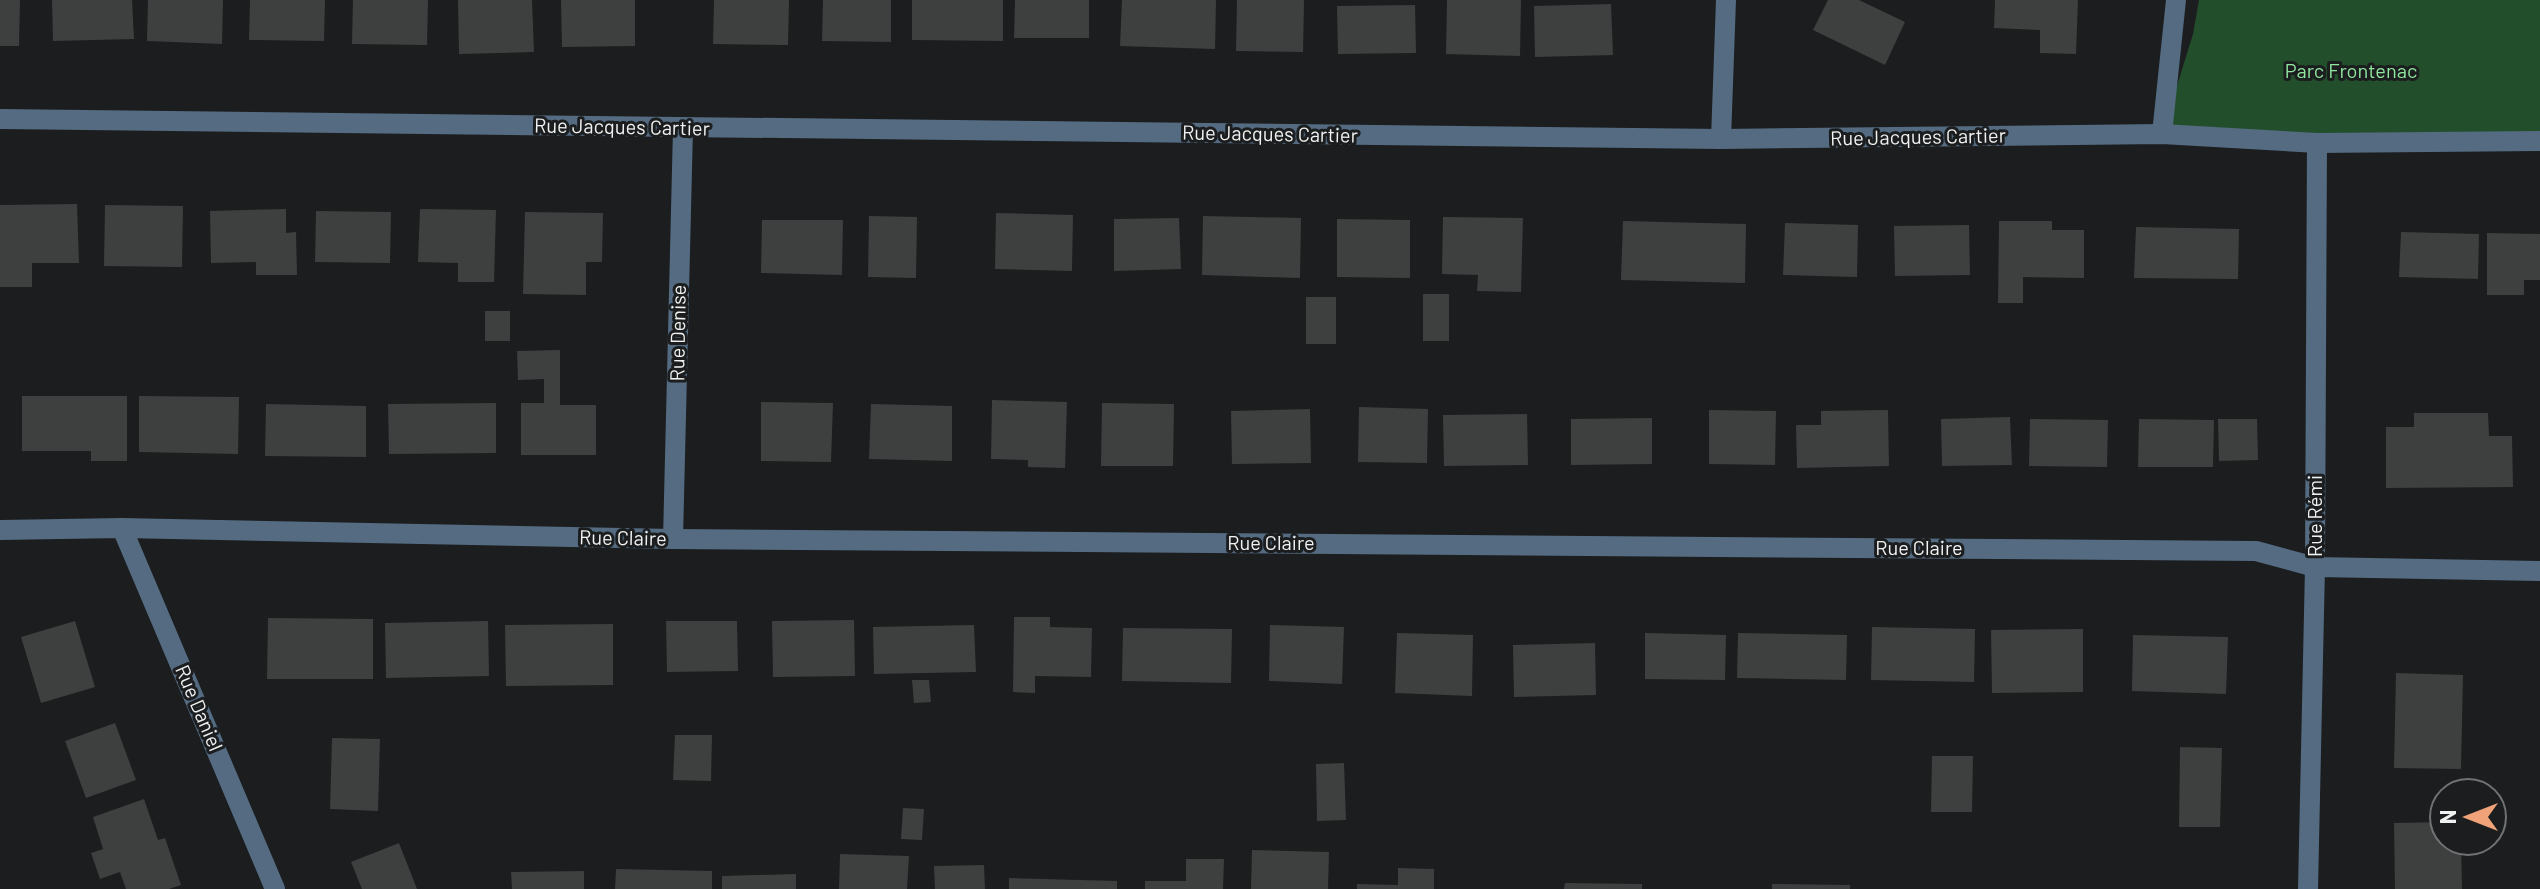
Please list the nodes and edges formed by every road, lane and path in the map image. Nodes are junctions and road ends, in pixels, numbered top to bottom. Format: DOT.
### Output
graph roads {
  1 [pos="1726,0"];
  2 [pos="2176,0"];
  3 [pos="0,119"];
  4 [pos="683,128"];
  5 [pos="2162,134"];
  6 [pos="1721,139"];
  7 [pos="2540,141"];
  8 [pos="2317,143"];
  9 [pos="122,528"];
  10 [pos="0,530"];
  11 [pos="673,539"];
  12 [pos="2315,567"];
  13 [pos="2540,571"];
  14 [pos="275,889"];
  15 [pos="2308,889"];
  1 -- 6 [label="street"];
  2 -- 5 [label="street"];
  3 -- 4 [label="street, Rue Jacques Cartier"];
  4 -- 6 [label="street, Rue Jacques Cartier"];
  4 -- 11 [label="street, Rue Denise"];
  5 -- 6 [label="street, Rue Jacques Cartier"];
  5 -- 8 [label="street, Rue Jacques Cartier"];
  7 -- 8 [label="street, Rue Jacques Cartier"];
  8 -- 12 [label="street, Rue Rémi"];
  9 -- 10 [label="street, Rue Claire"];
  9 -- 11 [label="street, Rue Claire"];
  9 -- 14 [label="street, Rue Daniel"];
  11 -- 12 [label="street, Rue Claire"];
  12 -- 13 [label="street, Rue Claire"];
  12 -- 15 [label="street, Rue Rémi"];
}
